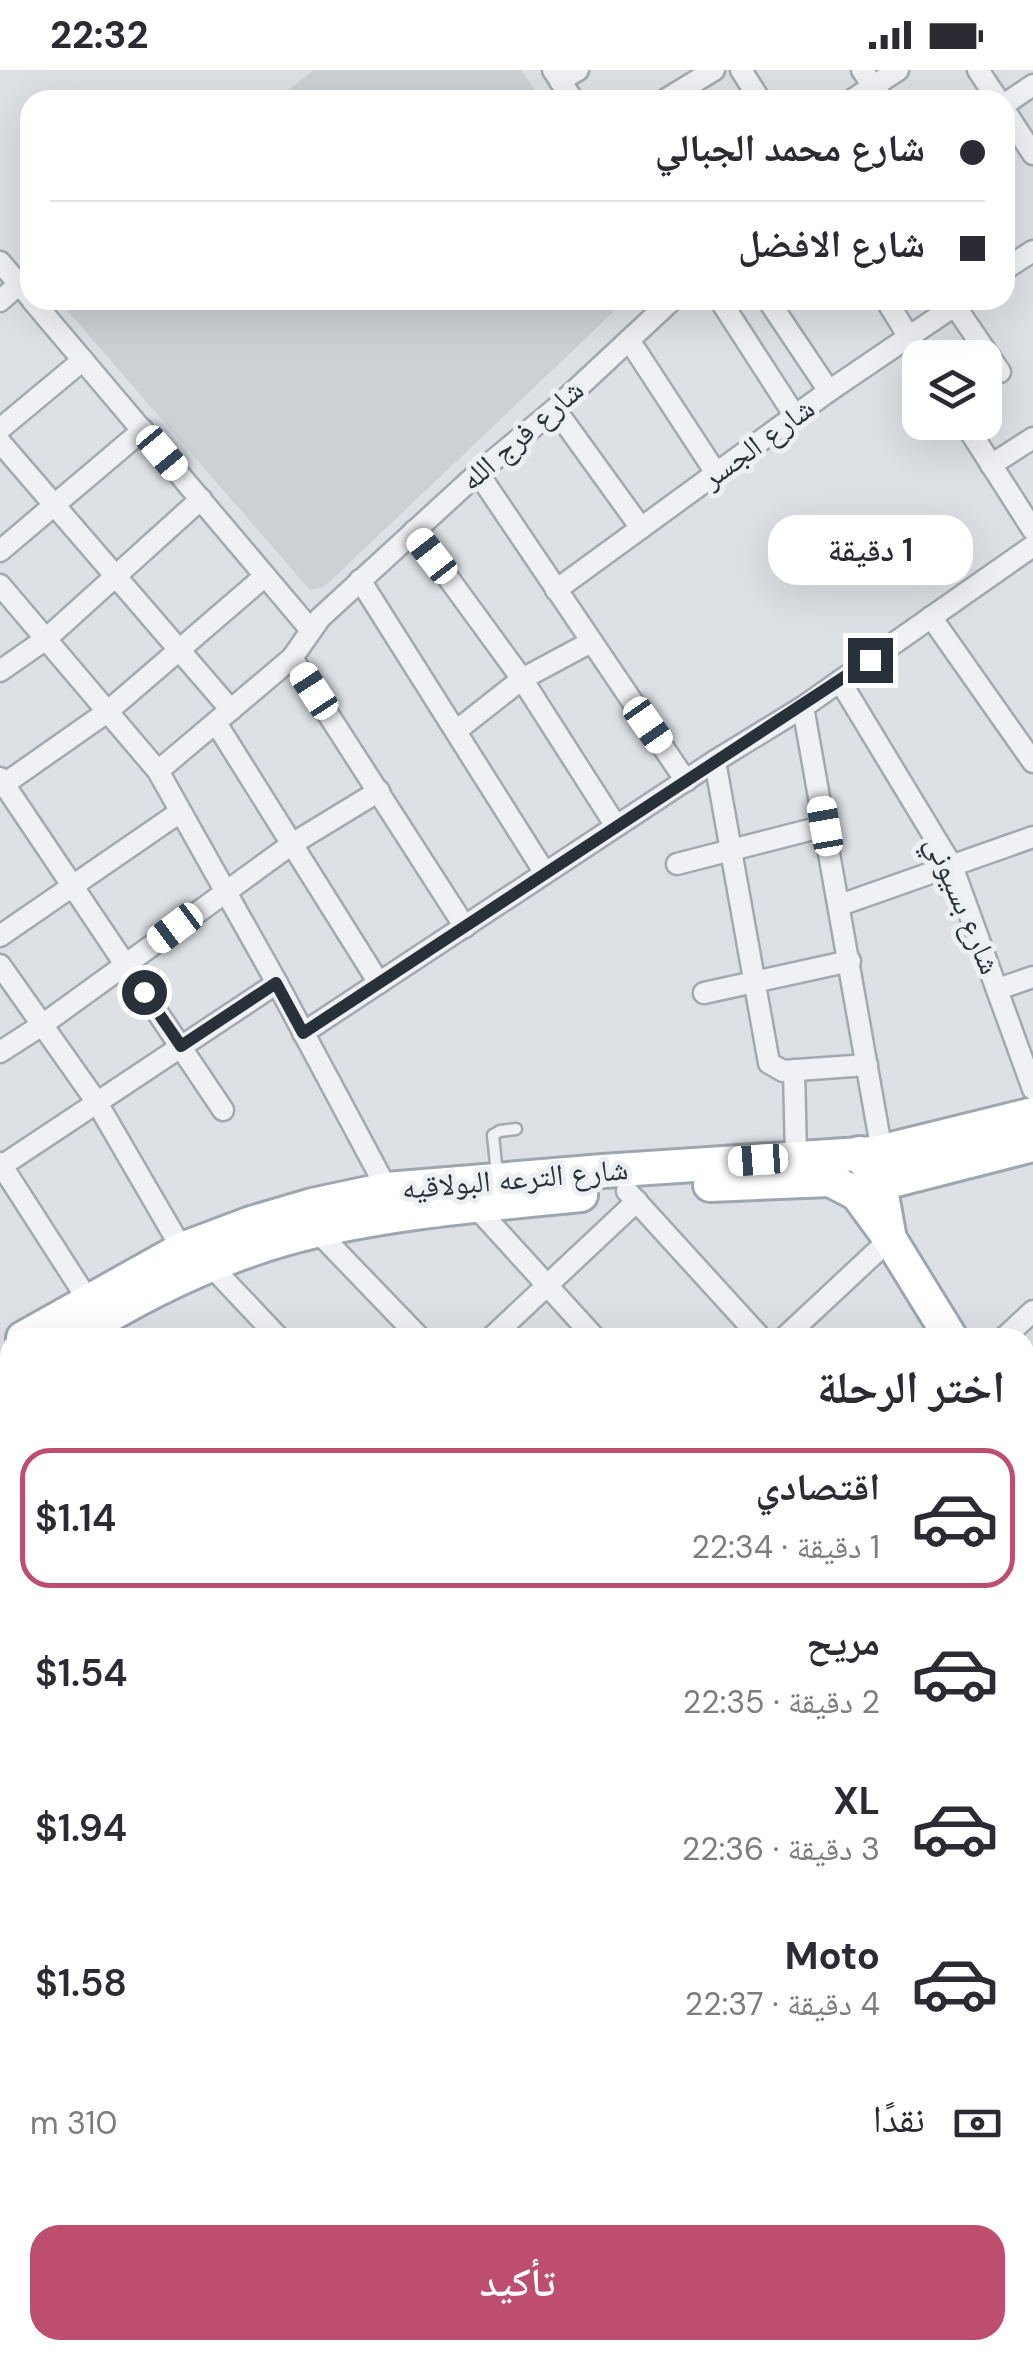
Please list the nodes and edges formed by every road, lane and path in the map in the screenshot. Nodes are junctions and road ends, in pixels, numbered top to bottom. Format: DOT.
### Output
graph roads {
  1 [pos="714,70"];
  2 [pos="898,70"];
  3 [pos="873,85"];
  4 [pos="681,90"];
  5 [pos="1015,124"];
  6 [pos="1033,154"];
  7 [pos="0,262"];
  8 [pos="20,286"];
  9 [pos="41,310"];
  10 [pos="661,310"];
  11 [pos="726,310"];
  12 [pos="775,310"];
  13 [pos="892,310"];
  14 [pos="948,310"];
  15 [pos="963,310"];
  16 [pos="908,336"];
  17 [pos="629,340"];
  18 [pos="911,340"];
  19 [pos="981,340"];
  20 [pos="84,360"];
  21 [pos="829,391"];
  22 [pos="555,409"];
  23 [pos="795,416"];
  24 [pos="0,429"];
  25 [pos="142,430"];
  26 [pos="1033,438"];
  27 [pos="976,440"];
  28 [pos="0,442"];
  29 [pos="992,465"];
  30 [pos="478,473"];
  31 [pos="716,473"];
  32 [pos="201,500"];
  33 [pos="54,505"];
  34 [pos="640,528"];
  35 [pos="1033,530"];
  36 [pos="414,531"];
  37 [pos="1033,546"];
  38 [pos="0,551"];
  39 [pos="116,576"];
  40 [pos="266,576"];
  41 [pos="360,580"];
  42 [pos="0,585"];
  43 [pos="556,590"];
  44 [pos="931,617"];
  45 [pos="310,629"];
  46 [pos="46,639"];
  47 [pos="591,642"];
  48 [pos="180,650"];
  49 [pos="292,658"];
  50 [pos="0,670"];
  51 [pos="522,679"];
  52 [pos="840,681"];
  53 [pos="803,707"];
  54 [pos="108,712"];
  55 [pos="224,716"];
  56 [pos="456,731"];
  57 [pos="715,760"];
  58 [pos="1033,762"];
  59 [pos="158,771"];
  60 [pos="686,780"];
  61 [pos="1,783"];
  62 [pos="379,792"];
  63 [pos="180,812"];
  64 [pos="616,826"];
  65 [pos="825,826"];
  66 [pos="1033,837"];
  67 [pos="292,844"];
  68 [pos="730,850"];
  69 [pos="676,864"];
  70 [pos="952,866"];
  71 [pos="545,873"];
  72 [pos="72,886"];
  73 [pos="225,891"];
  74 [pos="840,906"];
  75 [pos="465,927"];
  76 [pos="0,936"];
  77 [pos="850,960"];
  78 [pos="126,964"];
  79 [pos="0,965"];
  80 [pos="1033,977"];
  81 [pos="754,982"];
  82 [pos="276,983"];
  83 [pos="379,983"];
  84 [pos="998,990"];
  85 [pos="704,993"];
  86 [pos="42,1025"];
  87 [pos="303,1033"];
  88 [pos="181,1046"];
  89 [pos="0,1052"];
  90 [pos="867,1065"];
  91 [pos="794,1070"];
  92 [pos="1033,1088"];
  93 [pos="96,1101"];
  94 [pos="224,1110"];
  95 [pos="1033,1114"];
  96 [pos="516,1129"];
  97 [pos="1033,1145"];
  98 [pos="796,1156"];
  99 [pos="874,1163"];
  100 [pos="1,1165"];
  101 [pos="498,1180"];
  102 [pos="387,1189"];
  103 [pos="618,1189"];
  104 [pos="475,1206"];
  105 [pos="317,1231"];
  106 [pos="890,1239"];
  107 [pos="196,1257"];
  108 [pos="545,1286"];
  109 [pos="87,1326"];
  110 [pos="269,1328"];
  111 [pos="410,1328"];
  112 [pos="501,1328"];
  113 [pos="585,1328"];
  114 [pos="751,1328"];
  115 [pos="795,1328"];
  116 [pos="945,1328"];
  1 -- 4 [label="street"];
  2 -- 3 [label="street"];
  5 -- 6 [label="street"];
  7 -- 8 [label="street"];
  9 -- 20 [label="street"];
  10 -- 17 [label="street, شارع فرج الله"];
  11 -- 23 [label="street"];
  12 -- 21 [label="street"];
  13 -- 16 [label="street"];
  14 -- 16 [label="street, شارع الجسر"];
  15 -- 19 [label="street"];
  16 -- 18 [label="street"];
  16 -- 21 [label="street, شارع الجسر"];
  17 -- 22 [label="street, شارع فرج الله"];
  17 -- 31 [label="street"];
  20 -- 24 [label="street"];
  20 -- 25 [label="street"];
  21 -- 23 [label="street, شارع الجسر"];
  22 -- 30 [label="street, شارع فرج الله"];
  22 -- 34 [label="street"];
  23 -- 31 [label="street, شارع الجسر"];
  25 -- 32 [label="street"];
  25 -- 33 [label="street"];
  26 -- 29 [label="street"];
  27 -- 29 [label="street"];
  28 -- 33 [label="street"];
  29 -- 35 [label="street"];
  30 -- 36 [label="street, شارع فرج الله"];
  30 -- 43 [label="street"];
  31 -- 34 [label="street, شارع الجسر"];
  32 -- 39 [label="street"];
  32 -- 40 [label="street"];
  33 -- 38 [label="street"];
  33 -- 39 [label="street"];
  34 -- 43 [label="street, شارع الجسر"];
  36 -- 41 [label="street, شارع فرج الله"];
  36 -- 51 [label="street"];
  37 -- 44 [label="street"];
  39 -- 46 [label="street"];
  39 -- 48 [label="street"];
  40 -- 45 [label="street"];
  40 -- 48 [label="street"];
  41 -- 45 [label="street, شارع فرج الله"];
  41 -- 56 [label="street"];
  42 -- 46 [label="street"];
  43 -- 47 [label="street"];
  44 -- 52 [label="street"];
  44 -- 58 [label="street"];
  45 -- 49 [label="street, شارع فرج الله"];
  46 -- 50 [label="street"];
  46 -- 54 [label="street"];
  47 -- 51 [label="street"];
  47 -- 60 [label="street"];
  48 -- 54 [label="street"];
  48 -- 55 [label="street"];
  49 -- 55 [label="street, شارع فرج الله"];
  49 -- 62 [label="street"];
  51 -- 56 [label="street"];
  51 -- 64 [label="street"];
  52 -- 53 [label="street"];
  52 -- 70 [label="street, شارع بسيوني"];
  53 -- 57 [label="street"];
  53 -- 65 [label="street"];
  54 -- 59 [label="street"];
  54 -- 61 [label="street"];
  55 -- 59 [label="street, شارع فرج الله"];
  55 -- 67 [label="street"];
  56 -- 71 [label="street"];
  57 -- 60 [label="street"];
  57 -- 68 [label="street"];
  59 -- 63 [label="street"];
  60 -- 64 [label="street"];
  61 -- 72 [label="street"];
  62 -- 67 [label="street"];
  62 -- 75 [label="street"];
  63 -- 72 [label="street"];
  63 -- 73 [label="street"];
  64 -- 71 [label="street"];
  65 -- 68 [label="street"];
  65 -- 74 [label="street"];
  66 -- 70 [label="street"];
  67 -- 73 [label="street"];
  67 -- 83 [label="street"];
  68 -- 69 [label="street"];
  68 -- 81 [label="street"];
  70 -- 74 [label="street"];
  70 -- 84 [label="street, شارع بسيوني"];
  71 -- 75 [label="street"];
  72 -- 76 [label="street"];
  72 -- 78 [label="street"];
  73 -- 78 [label="street"];
  73 -- 82 [label="street"];
  74 -- 77 [label="street"];
  75 -- 83 [label="street"];
  77 -- 81 [label="street"];
  77 -- 90 [label="street"];
  78 -- 86 [label="street"];
  78 -- 88 [label="street"];
  79 -- 86 [label="street"];
  80 -- 84 [label="street"];
  81 -- 85 [label="street"];
  81 -- 91 [label="street"];
  82 -- 87 [label="street"];
  82 -- 88 [label="street"];
  83 -- 87 [label="street"];
  84 -- 92 [label="street, شارع بسيوني"];
  86 -- 89 [label="street"];
  86 -- 93 [label="street"];
  87 -- 102 [label="street"];
  88 -- 93 [label="street"];
  88 -- 94 [label="street"];
  90 -- 91 [label="street"];
  90 -- 99 [label="street"];
  91 -- 98 [label="street"];
  93 -- 100 [label="street"];
  93 -- 107 [label="street"];
  95 -- 99 [label="main road, شارع الترعه البولاقيه"];
  96 -- 101 [label="lane"];
  97 -- 99 [label="main road, شارع الترعه البولاقيه"];
  98 -- 99 [label="main road, شارع الترعه البولاقيه"];
  98 -- 103 [label="main road, شارع الترعه البولاقيه"];
  99 -- 106 [label="main road"];
  100 -- 109 [label="street"];
  101 -- 102 [label="main road, شارع الترعه البولاقيه"];
  101 -- 103 [label="main road, شارع الترعه البولاقيه"];
  102 -- 107 [label="main road, شارع الترعه البولاقيه"];
  103 -- 104 [label="main road, شارع الترعه البولاقيه"];
  103 -- 106 [label="main road, شارع الترعه البولاقيه"];
  103 -- 108 [label="street"];
  103 -- 114 [label="street"];
  104 -- 105 [label="main road, شارع الترعه البولاقيه"];
  104 -- 108 [label="street"];
  105 -- 107 [label="main road, شارع الترعه البولاقيه"];
  105 -- 111 [label="street"];
  106 -- 115 [label="street"];
  106 -- 116 [label="main road, شارع الترعه البولاقيه"];
  107 -- 109 [label="main road, شارع الترعه البولاقيه"];
  107 -- 110 [label="street"];
  108 -- 112 [label="street"];
  108 -- 113 [label="street"];
}
